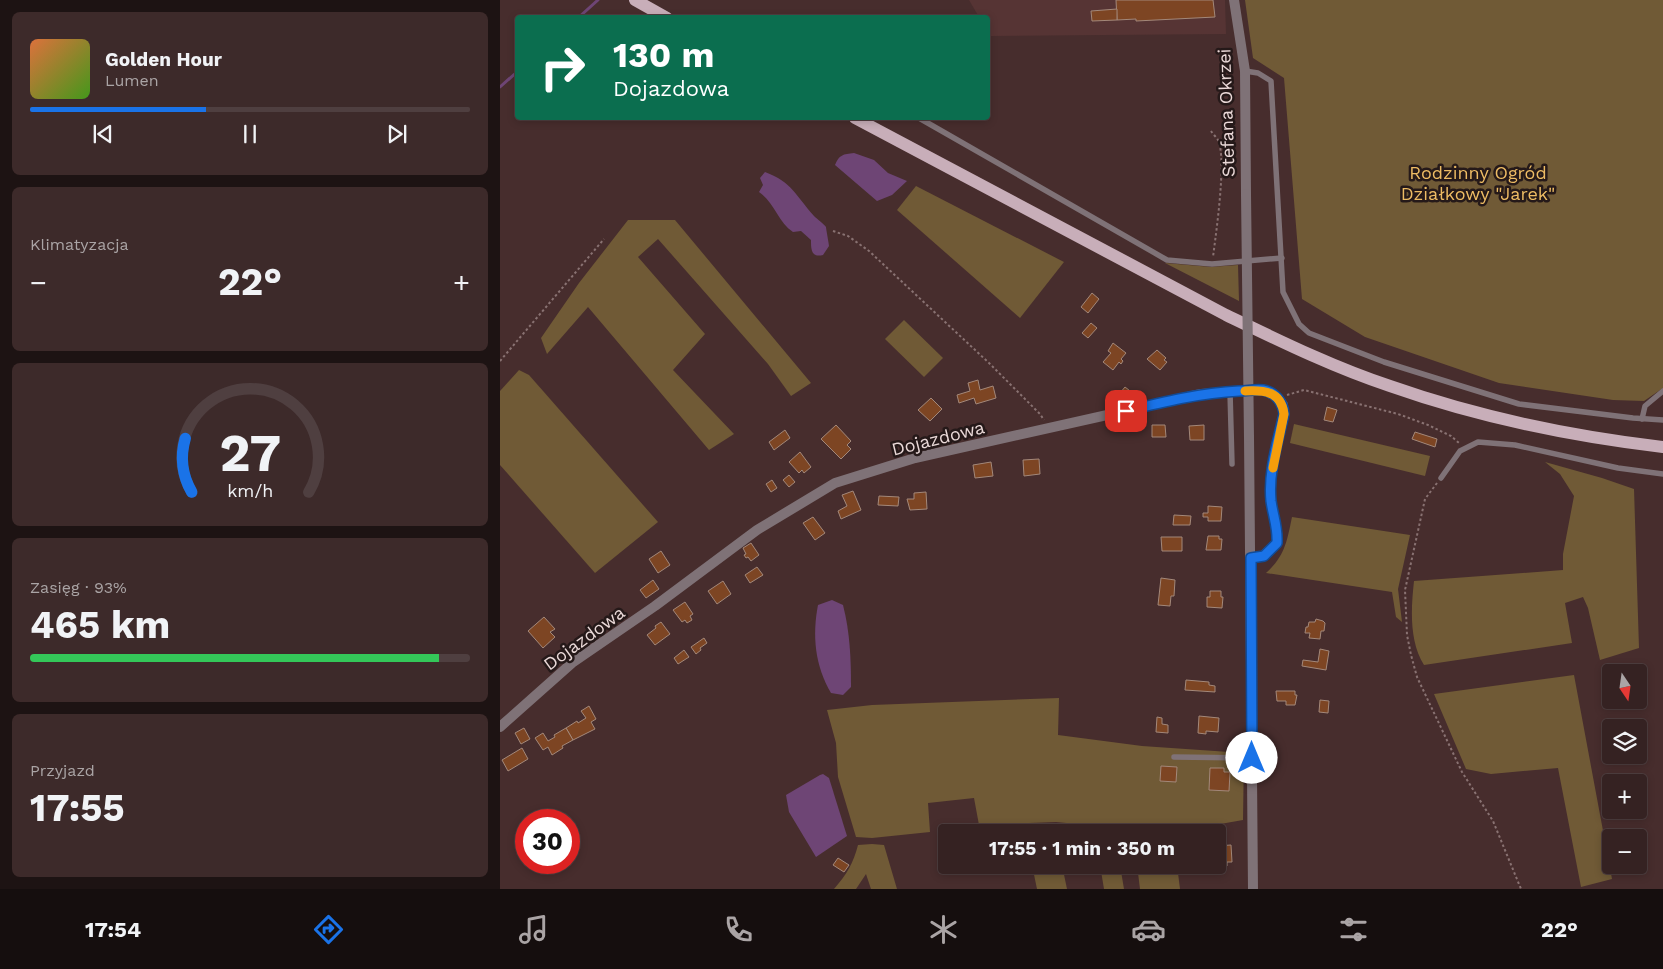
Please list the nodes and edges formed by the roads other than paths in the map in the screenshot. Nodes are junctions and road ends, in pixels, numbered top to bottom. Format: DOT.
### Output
graph roads {
  1 [pos="1234,0"];
  2 [pos="636,1"];
  3 [pos="662,15"];
  4 [pos="1245,71"];
  5 [pos="859,120"];
  6 [pos="922,120"];
  7 [pos="1282,258"];
  8 [pos="1663,391"];
  9 [pos="1230,392"];
  10 [pos="1642,419"];
  11 [pos="1663,420"];
  12 [pos="1663,447"];
  13 [pos="1232,464"];
  14 [pos="1663,474"];
  15 [pos="1441,478"];
  16 [pos="1251,558"];
  17 [pos="500,727"];
  18 [pos="1174,757"];
  19 [pos="1252,758"];
  20 [pos="1253,889"];
  1 -- 4 [label="street, Stefana Okrzei"];
  2 -- 3 [label="main road"];
  4 -- 7 [label="lane"];
  4 -- 16 [label="street, Stefana Okrzei, bridge"];
  5 -- 12 [label="main road"];
  6 -- 7 [label="lane"];
  7 -- 10 [label="lane"];
  8 -- 10 [label="lane"];
  9 -- 13 [label="lane"];
  9 -- 16 [label="street, Dojazdowa"];
  9 -- 17 [label="street, Dojazdowa"];
  10 -- 11 [label="lane"];
  14 -- 15 [label="lane"];
  16 -- 19 [label="street, Stefana Okrzei"];
  18 -- 19 [label="lane"];
  19 -- 20 [label="street, Stefana Okrzei"];
}
